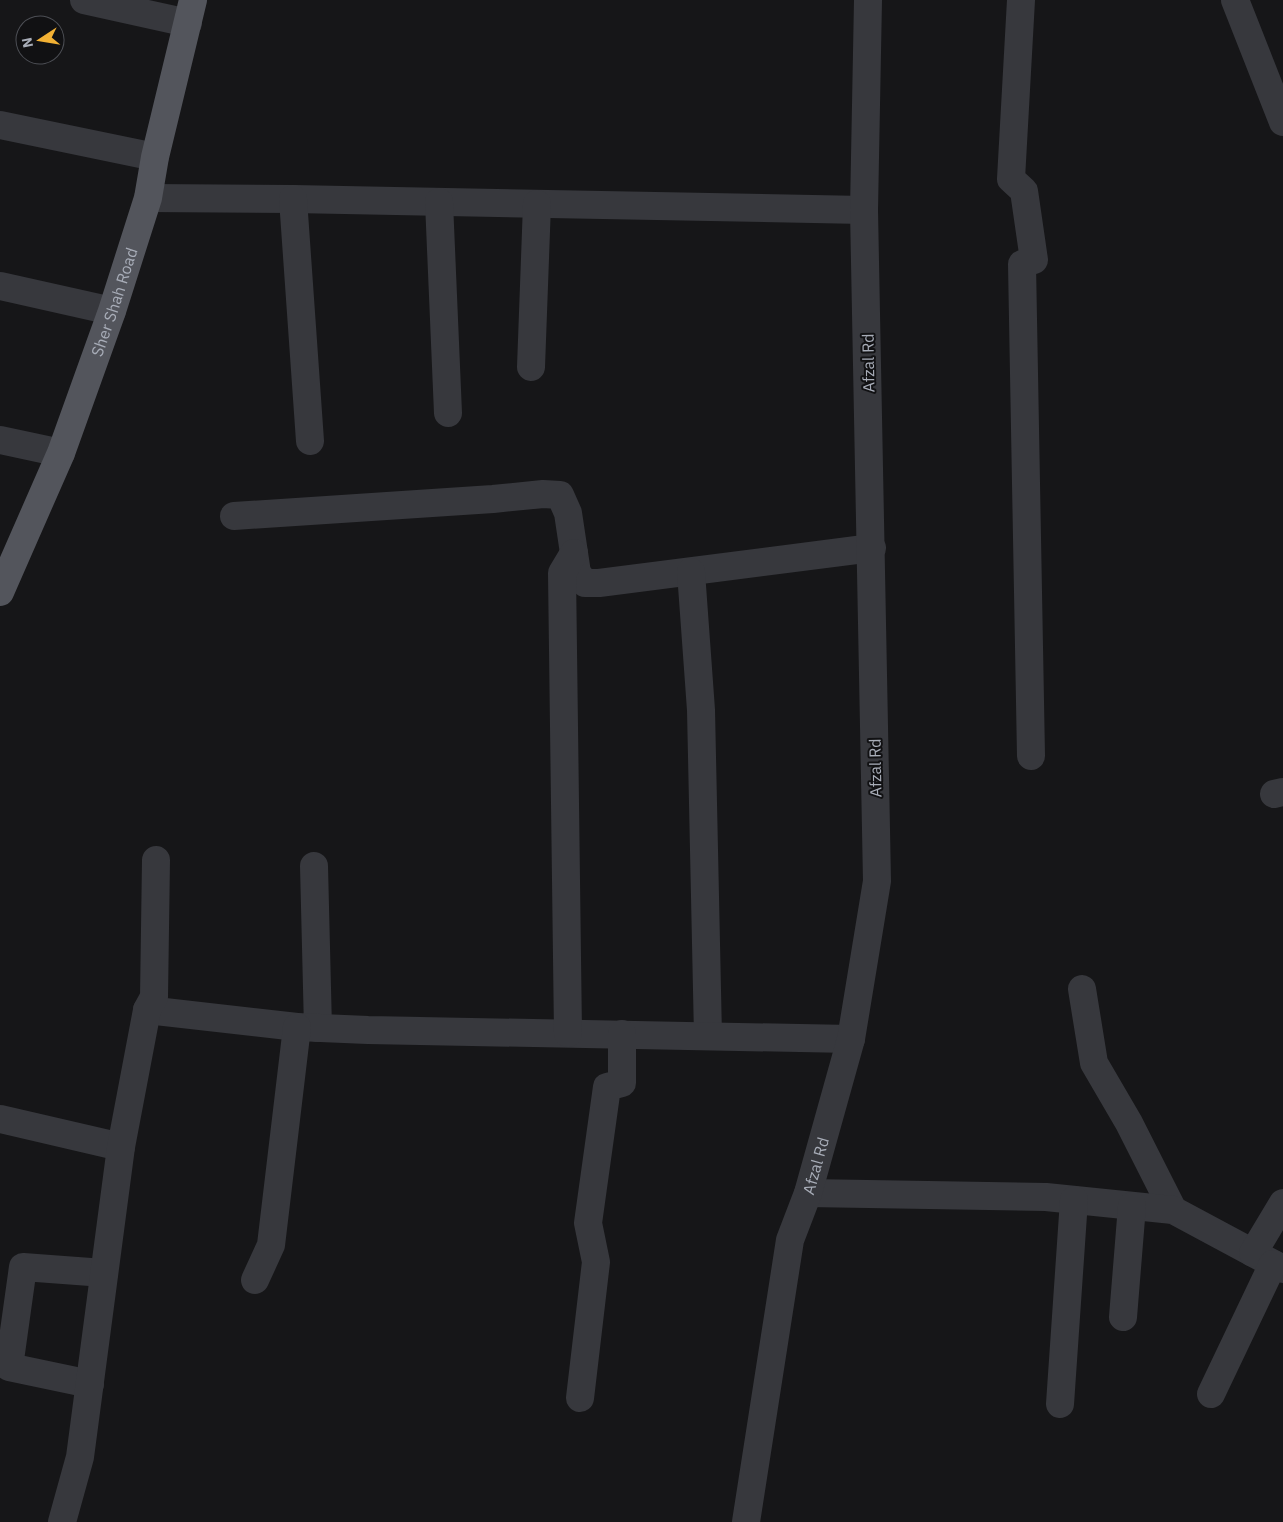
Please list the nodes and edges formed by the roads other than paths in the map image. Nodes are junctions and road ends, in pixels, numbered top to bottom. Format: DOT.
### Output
graph roads {
  1 [pos="84,0"];
  2 [pos="868,0"];
  3 [pos="1021,0"];
  4 [pos="1235,0"];
  5 [pos="191,12"];
  6 [pos="1283,122"];
  7 [pos="0,125"];
  8 [pos="155,157"];
  9 [pos="148,198"];
  10 [pos="293,199"];
  11 [pos="439,202"];
  12 [pos="537,204"];
  13 [pos="864,210"];
  14 [pos="0,286"];
  15 [pos="112,311"];
  16 [pos="532,367"];
  17 [pos="448,413"];
  18 [pos="0,440"];
  19 [pos="310,441"];
  20 [pos="61,453"];
  21 [pos="234,516"];
  22 [pos="872,548"];
  23 [pos="574,552"];
  24 [pos="691,572"];
  25 [pos="0,592"];
  26 [pos="1031,756"];
  27 [pos="156,860"];
  28 [pos="314,866"];
  29 [pos="1082,989"];
  30 [pos="147,1010"];
  31 [pos="307,1027"];
  32 [pos="568,1033"];
  33 [pos="622,1034"];
  34 [pos="708,1036"];
  35 [pos="851,1039"];
  36 [pos="0,1119"];
  37 [pos="121,1147"];
  38 [pos="808,1193"];
  39 [pos="1074,1200"];
  40 [pos="1283,1203"];
  41 [pos="1132,1206"];
  42 [pos="1173,1210"];
  43 [pos="1270,1262"];
  44 [pos="104,1273"];
  45 [pos="255,1280"];
  46 [pos="1123,1317"];
  47 [pos="90,1384"];
  48 [pos="1211,1394"];
  49 [pos="580,1398"];
  50 [pos="1060,1404"];
  51 [pos="62,1522"];
  52 [pos="746,1522"];
  1 -- 5 [label="street"];
  2 -- 13 [label="street, Afzal Rd"];
  3 -- 26 [label="street"];
  4 -- 6 [label="street"];
  5 -- 8 [label="main road, Sher Shah Road"];
  7 -- 8 [label="street"];
  8 -- 9 [label="main road, Sher Shah Road"];
  9 -- 10 [label="street"];
  9 -- 15 [label="main road, Sher Shah Road"];
  10 -- 11 [label="street"];
  10 -- 19 [label="street"];
  11 -- 12 [label="street"];
  11 -- 17 [label="street"];
  12 -- 13 [label="street"];
  12 -- 16 [label="street"];
  13 -- 22 [label="street, Afzal Rd"];
  14 -- 15 [label="street"];
  15 -- 20 [label="main road, Sher Shah Road"];
  18 -- 20 [label="street"];
  20 -- 25 [label="main road, Sher Shah Road"];
  21 -- 23 [label="street"];
  22 -- 24 [label="street"];
  22 -- 35 [label="street, Afzal Rd"];
  23 -- 24 [label="street"];
  23 -- 32 [label="street"];
  24 -- 34 [label="street"];
  27 -- 30 [label="street"];
  28 -- 31 [label="street"];
  29 -- 42 [label="street"];
  30 -- 31 [label="street"];
  30 -- 37 [label="street"];
  31 -- 32 [label="street"];
  31 -- 45 [label="street"];
  32 -- 33 [label="street"];
  33 -- 34 [label="street"];
  33 -- 49 [label="street"];
  34 -- 35 [label="street"];
  35 -- 38 [label="street, Afzal Rd"];
  36 -- 37 [label="street"];
  37 -- 44 [label="street"];
  38 -- 39 [label="street"];
  38 -- 52 [label="street, Afzal Rd"];
  39 -- 41 [label="street"];
  39 -- 50 [label="street"];
  40 -- 43 [label="street"];
  41 -- 42 [label="street"];
  41 -- 46 [label="street"];
  42 -- 43 [label="street"];
  43 -- 48 [label="street"];
  44 -- 47 [label="street"];
  44 -- 47 [label="street"];
  47 -- 51 [label="street"];
}
